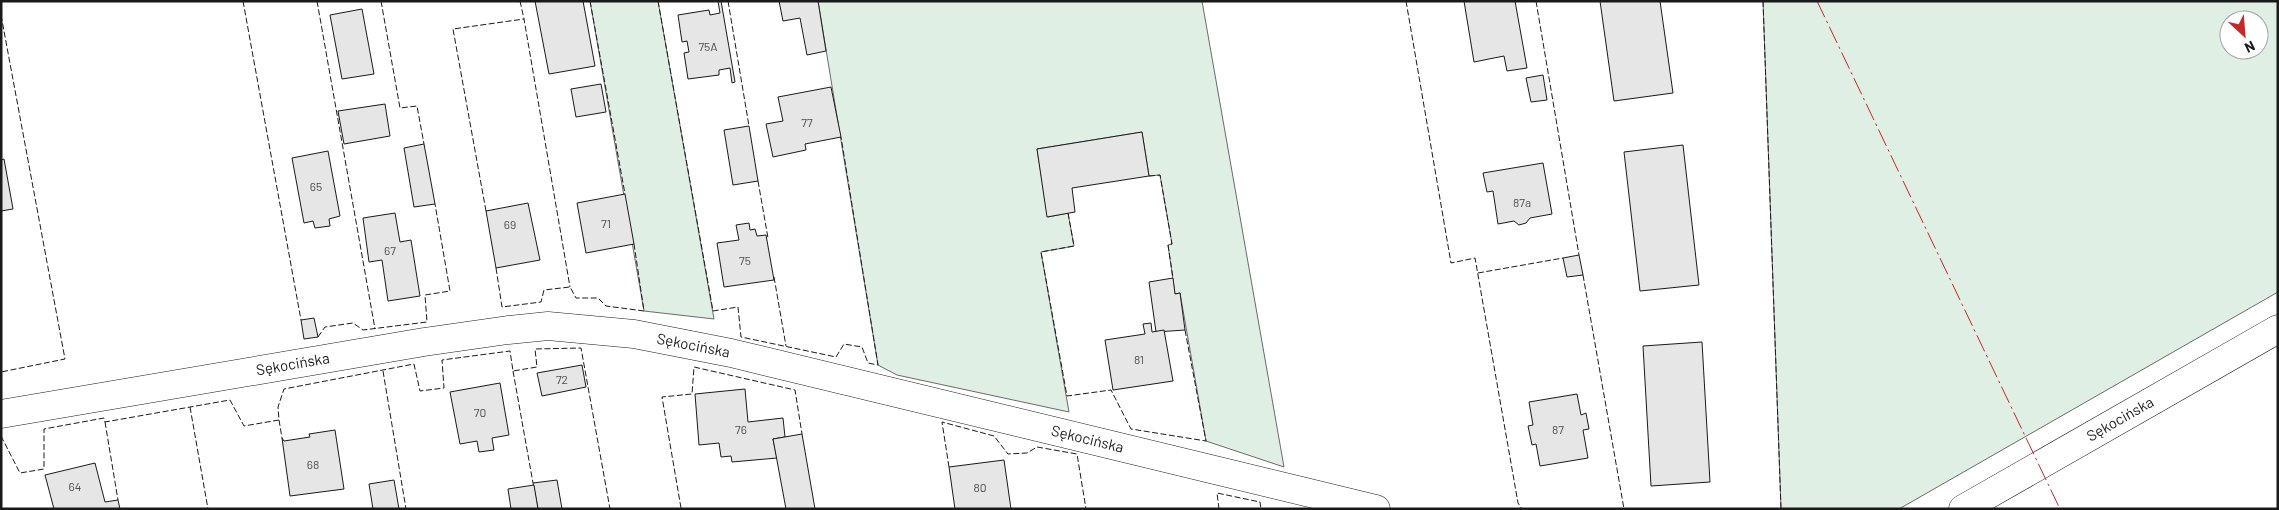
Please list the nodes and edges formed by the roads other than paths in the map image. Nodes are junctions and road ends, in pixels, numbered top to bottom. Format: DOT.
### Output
graph roads {
  1 [pos="2278,329"];
  2 [pos="1,414"];
  3 [pos="1376,509"];
  4 [pos="1963,509"];
  1 -- 4 [label="street, Sękocińska"];
  2 -- 3 [label="street, Sękocińska"];
}
